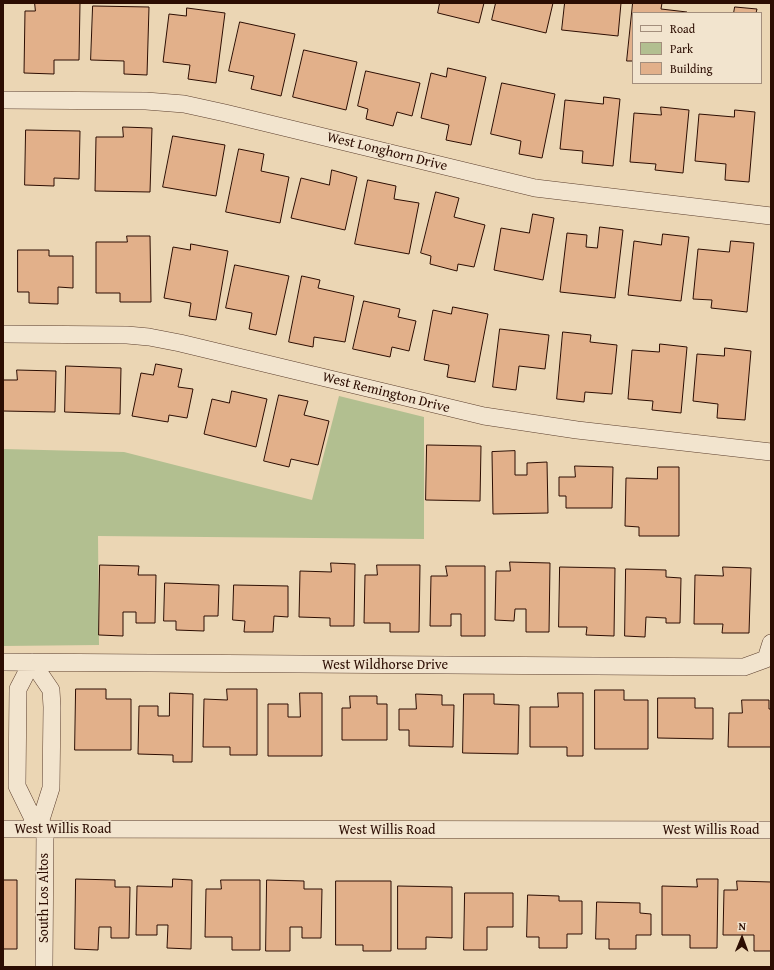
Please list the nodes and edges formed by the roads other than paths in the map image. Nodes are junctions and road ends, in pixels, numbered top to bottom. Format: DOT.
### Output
graph roads {
  1 [pos="3,100"];
  2 [pos="771,216"];
  3 [pos="3,334"];
  4 [pos="771,452"];
  5 [pos="768,651"];
  6 [pos="3,662"];
  7 [pos="32,662"];
  8 [pos="3,829"];
  9 [pos="41,829"];
  10 [pos="771,830"];
  11 [pos="44,967"];
  1 -- 2 [label="street, West Longhorn Drive"];
  3 -- 4 [label="street, West Remington Drive"];
  5 -- 7 [label="street, West Wildhorse Drive"];
  6 -- 7 [label="street, West Wildhorse Drive"];
  7 -- 9 [label="street"];
  7 -- 9 [label="street"];
  8 -- 9 [label="street, West Willis Road"];
  9 -- 10 [label="street, West Willis Road"];
  9 -- 11 [label="street, South Los Altos"];
}
